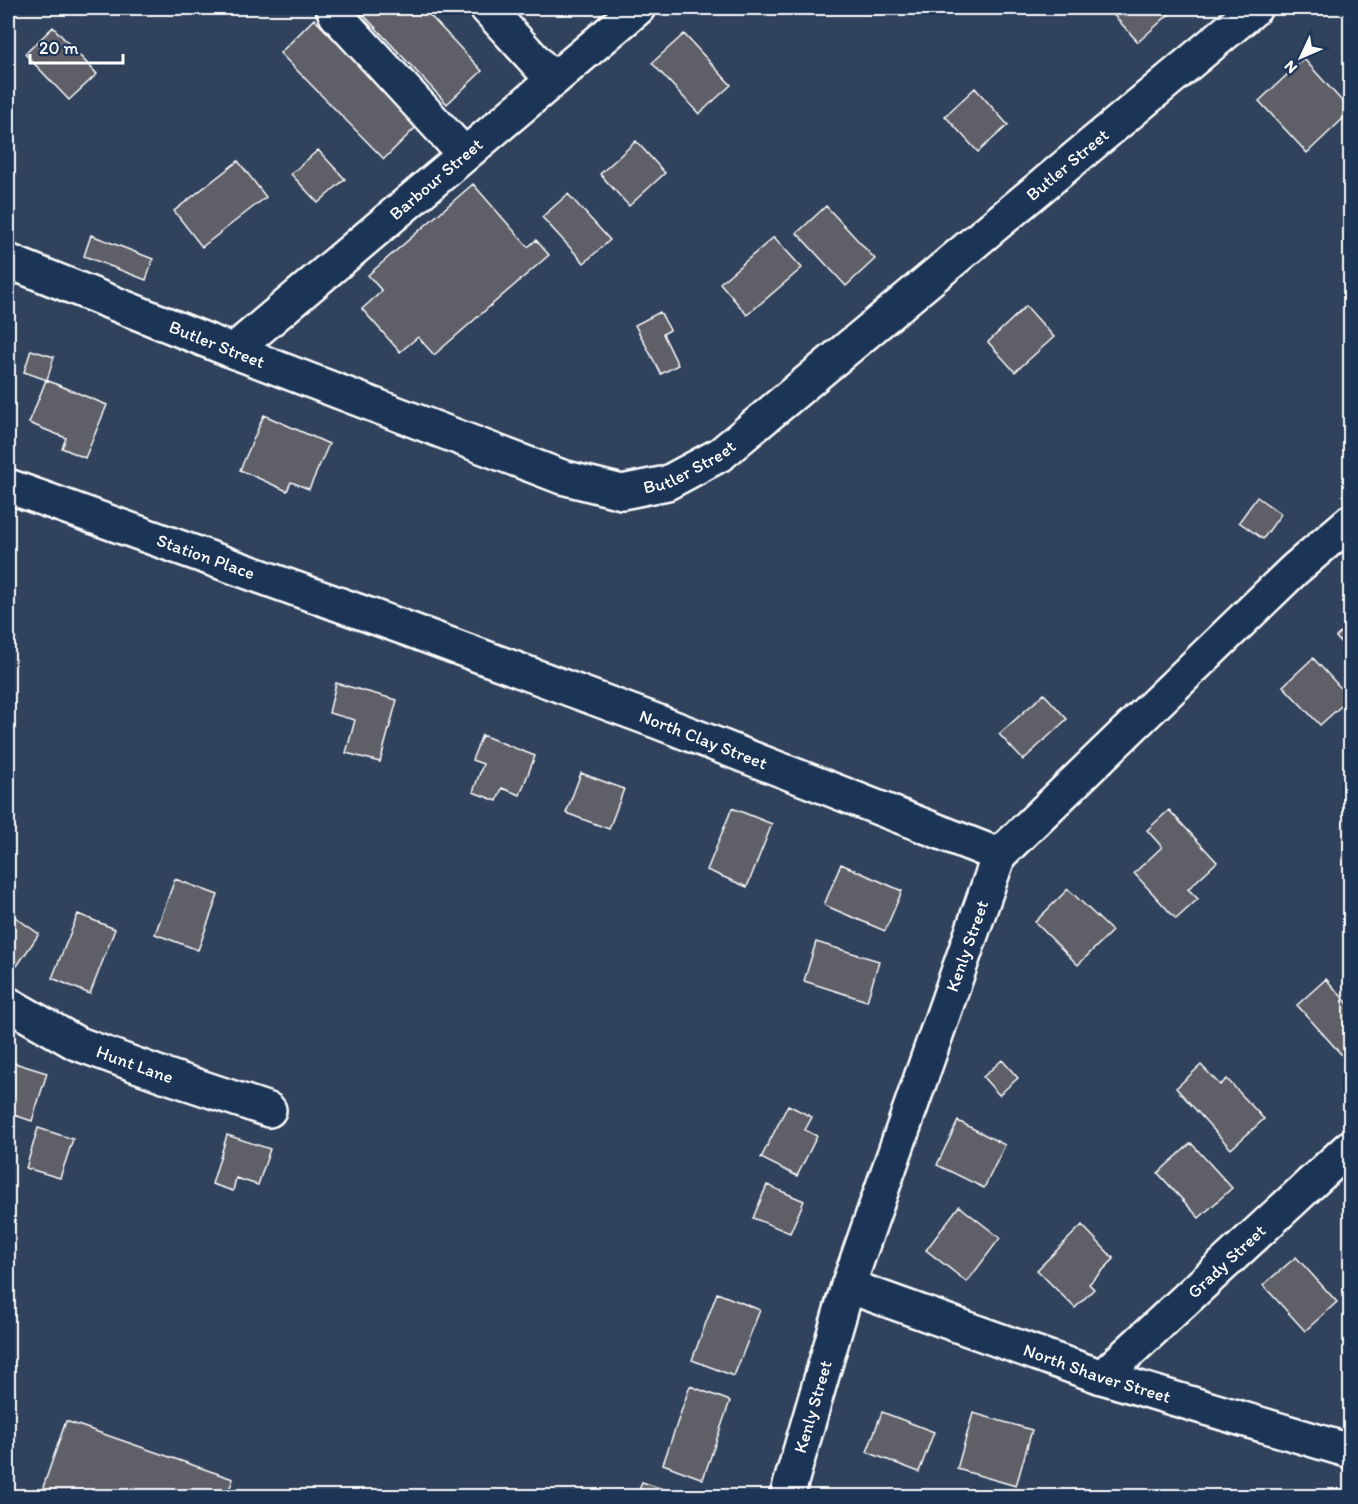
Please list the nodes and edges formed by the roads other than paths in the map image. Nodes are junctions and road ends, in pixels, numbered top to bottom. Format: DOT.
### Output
graph roads {
  1 [pos="333,8"];
  2 [pos="487,8"];
  3 [pos="1255,8"];
  4 [pos="623,12"];
  5 [pos="552,80"];
  6 [pos="464,154"];
  7 [pos="8,261"];
  8 [pos="233,351"];
  9 [pos="8,486"];
  10 [pos="1350,522"];
  11 [pos="405,628"];
  12 [pos="999,855"];
  13 [pos="8,1004"];
  14 [pos="269,1110"];
  15 [pos="1350,1147"];
  16 [pos="848,1286"];
  17 [pos="1102,1377"];
  18 [pos="1350,1451"];
  19 [pos="787,1497"];
  1 -- 6 [label="street"];
  2 -- 5 [label="street"];
  3 -- 8 [label="street, Butler Street"];
  4 -- 5 [label="street, Barbour Street"];
  5 -- 6 [label="street, Barbour Street"];
  6 -- 8 [label="street, Barbour Street"];
  7 -- 8 [label="street, Butler Street"];
  9 -- 11 [label="street, Station Place"];
  10 -- 12 [label="street, Kenly Street"];
  11 -- 12 [label="street, North Clay Street"];
  12 -- 16 [label="street, Kenly Street"];
  13 -- 14 [label="street, Hunt Lane"];
  15 -- 17 [label="street, Grady Street"];
  16 -- 17 [label="street, North Shaver Street"];
  16 -- 19 [label="street, Kenly Street"];
  17 -- 18 [label="street, North Shaver Street"];
}
